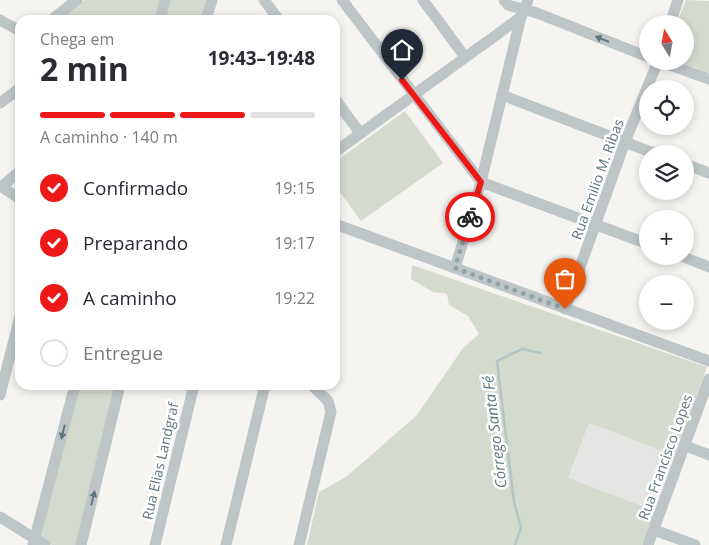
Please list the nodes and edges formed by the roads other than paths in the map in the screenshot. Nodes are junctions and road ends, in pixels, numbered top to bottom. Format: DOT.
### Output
graph roads {
  1 [pos="77,0"];
  2 [pos="165,0"];
  3 [pos="212,0"];
  4 [pos="264,0"];
  5 [pos="342,0"];
  6 [pos="423,0"];
  7 [pos="504,0"];
  8 [pos="678,0"];
  9 [pos="528,10"];
  10 [pos="58,15"];
  11 [pos="161,15"];
  12 [pos="208,15"];
  13 [pos="274,15"];
  14 [pos="673,15"];
  15 [pos="0,21"];
  16 [pos="15,28"];
  17 [pos="639,53"];
  18 [pos="466,57"];
  19 [pos="655,70"];
  20 [pos="684,70"];
  21 [pos="709,79"];
  22 [pos="15,92"];
  23 [pos="502,95"];
  24 [pos="414,96"];
  25 [pos="0,103"];
  26 [pos="340,106"];
  27 [pos="360,133"];
  28 [pos="625,142"];
  29 [pos="639,147"];
  30 [pos="340,148"];
  31 [pos="694,167"];
  32 [pos="709,173"];
  33 [pos="15,175"];
  34 [pos="481,182"];
  35 [pos="0,186"];
  36 [pos="15,196"];
  37 [pos="596,225"];
  38 [pos="340,226"];
  39 [pos="639,241"];
  40 [pos="694,261"];
  41 [pos="709,267"];
  42 [pos="455,268"];
  43 [pos="565,309"];
  44 [pos="15,336"];
  45 [pos="709,361"];
  46 [pos="709,379"];
  47 [pos="74,390"];
  48 [pos="119,390"];
  49 [pos="193,390"];
  50 [pos="264,390"];
  51 [pos="317,390"];
  52 [pos="0,395"];
  53 [pos="686,446"];
  54 [pos="709,455"];
  55 [pos="0,517"];
  56 [pos="654,530"];
  57 [pos="38,543"];
  58 [pos="81,545"];
  59 [pos="155,545"];
  60 [pos="226,545"];
  61 [pos="299,545"];
  62 [pos="648,545"];
  63 [pos="695,545"];
  1 -- 10 [label="street"];
  2 -- 11 [label="street"];
  3 -- 12 [label="street"];
  4 -- 13 [label="street"];
  5 -- 24 [label="street"];
  6 -- 18 [label="street"];
  7 -- 9 [label="street"];
  8 -- 14 [label="street"];
  17 -- 9 [label="street, one-way"];
  9 -- 18 [label="street"];
  9 -- 23 [label="street"];
  15 -- 16 [label="street"];
  18 -- 24 [label="street"];
  19 -- 28 [label="street, Rua Emilio M. Ribas"];
  20 -- 21 [label="street"];
  22 -- 25 [label="street"];
  23 -- 28 [label="street"];
  23 -- 34 [label="street"];
  24 -- 27 [label="street"];
  24 -- 34 [label="street"];
  26 -- 27 [label="street"];
  27 -- 30 [label="street"];
  28 -- 29 [label="street"];
  28 -- 37 [label="street, Rua Emilio M. Ribas"];
  31 -- 32 [label="street"];
  33 -- 35 [label="street"];
  34 -- 37 [label="street"];
  34 -- 42 [label="street"];
  35 -- 36 [label="street"];
  37 -- 39 [label="street"];
  37 -- 43 [label="street, Rua Emilio M. Ribas"];
  38 -- 42 [label="street"];
  40 -- 41 [label="street"];
  42 -- 43 [label="street"];
  43 -- 45 [label="street"];
  44 -- 52 [label="street"];
  46 -- 53 [label="street, Rua Francisco Lopes"];
  47 -- 57 [label="street, one-way"];
  58 -- 48 [label="street, one-way"];
  49 -- 59 [label="street, Rua Elias Landgraf"];
  50 -- 60 [label="street"];
  51 -- 61 [label="street"];
  53 -- 54 [label="street"];
  53 -- 56 [label="street, Rua Francisco Lopes"];
  55 -- 57 [label="street"];
  56 -- 62 [label="street, Rua Francisco Lopes"];
  56 -- 63 [label="street"];
}
